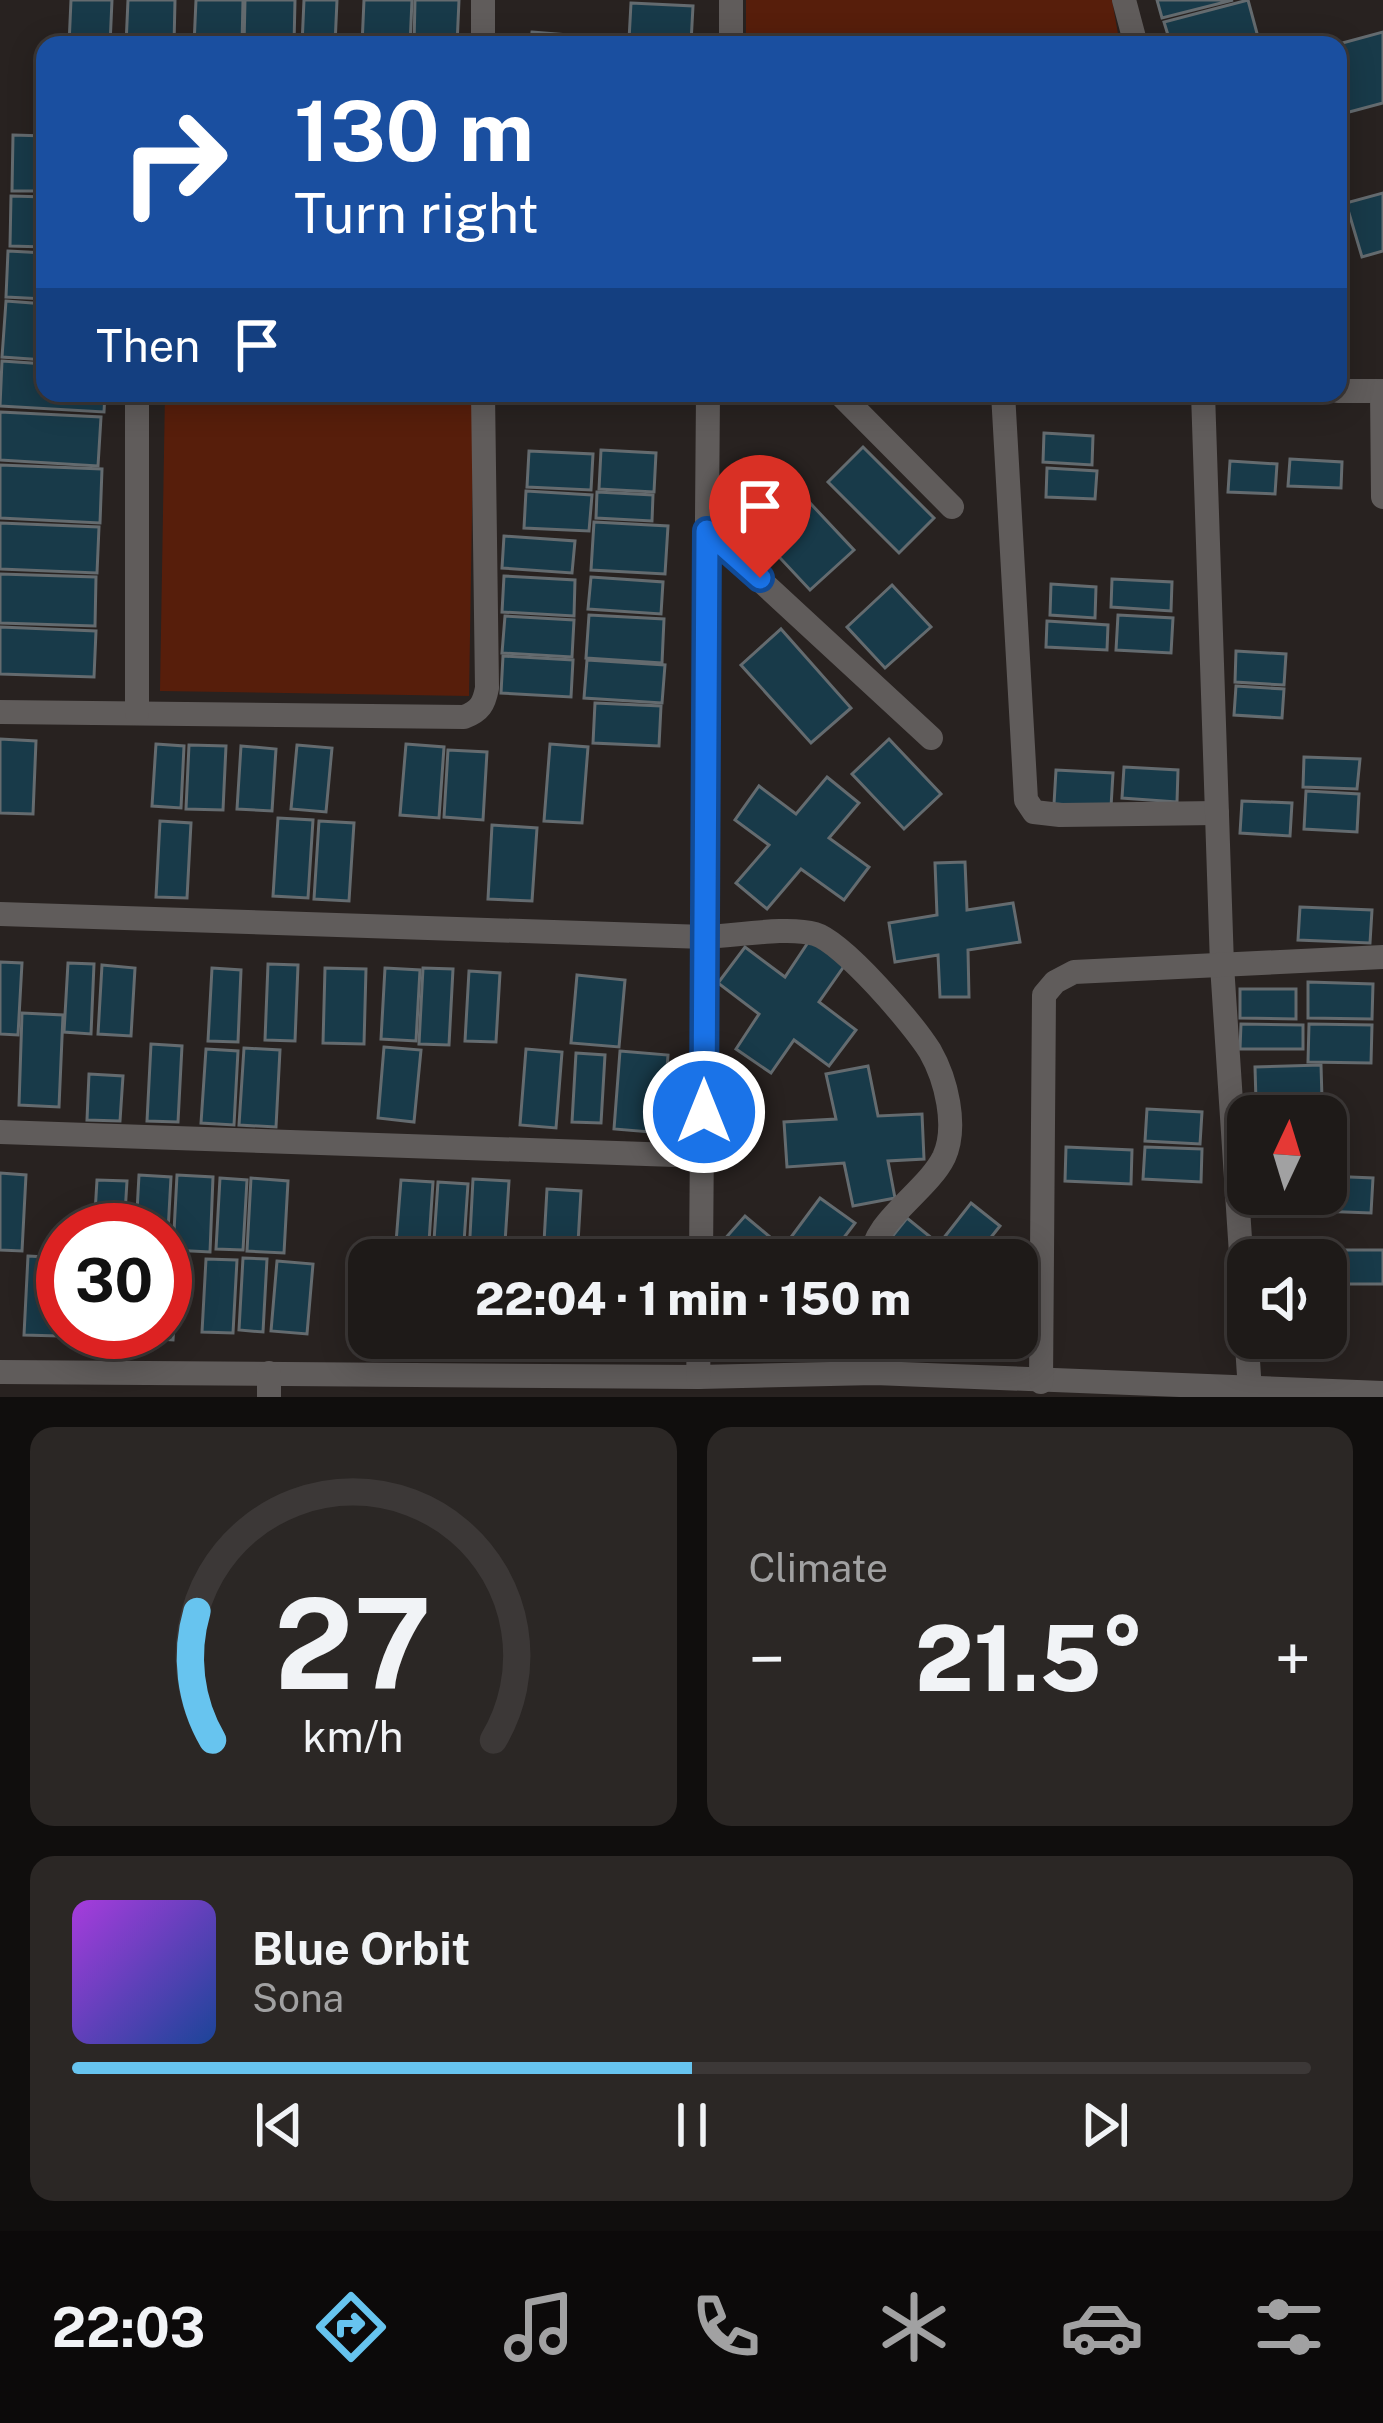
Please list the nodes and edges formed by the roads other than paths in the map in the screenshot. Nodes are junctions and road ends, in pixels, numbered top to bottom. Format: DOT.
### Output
graph roads {
  1 [pos="483,0"];
  2 [pos="731,0"];
  3 [pos="1124,0"];
  4 [pos="483,36"];
  5 [pos="731,36"];
  6 [pos="1134,36"];
  7 [pos="1347,391"];
  8 [pos="1382,391"];
  9 [pos="137,402"];
  10 [pos="483,402"];
  11 [pos="708,402"];
  12 [pos="848,402"];
  13 [pos="1004,402"];
  14 [pos="1203,402"];
  15 [pos="1383,497"];
  16 [pos="952,507"];
  17 [pos="707,531"];
  18 [pos="0,712"];
  19 [pos="136,713"];
  20 [pos="931,739"];
  21 [pos="1217,813"];
  22 [pos="0,914"];
  23 [pos="705,938"];
  24 [pos="1383,957"];
  25 [pos="1222,965"];
  26 [pos="0,1132"];
  27 [pos="704,1156"];
  28 [pos="702,1239"];
  29 [pos="877,1239"];
  30 [pos="698,1359"];
  31 [pos="875,1359"];
  32 [pos="0,1372"];
  33 [pos="875,1373"];
  34 [pos="698,1377"];
  35 [pos="1041,1382"];
  36 [pos="269,1385"];
  37 [pos="545,1385"];
  38 [pos="1250,1390"];
  39 [pos="1383,1393"];
  40 [pos="1321,1394"];
  1 -- 4 [label="street"];
  2 -- 5 [label="street"];
  3 -- 6 [label="street"];
  7 -- 8 [label="street"];
  8 -- 15 [label="street"];
  9 -- 19 [label="street"];
  10 -- 19 [label="street"];
  11 -- 17 [label="street"];
  12 -- 16 [label="street"];
  13 -- 21 [label="street"];
  14 -- 21 [label="street"];
  17 -- 20 [label="street"];
  17 -- 23 [label="street"];
  18 -- 19 [label="street"];
  21 -- 25 [label="street"];
  22 -- 23 [label="street"];
  23 -- 27 [label="street"];
  23 -- 29 [label="street"];
  24 -- 25 [label="street"];
  25 -- 35 [label="street"];
  25 -- 38 [label="street"];
  26 -- 27 [label="street"];
  27 -- 28 [label="street"];
  30 -- 34 [label="street"];
  31 -- 33 [label="street"];
  32 -- 36 [label="street"];
  33 -- 34 [label="street"];
  33 -- 35 [label="street"];
  34 -- 37 [label="street"];
  35 -- 38 [label="street"];
  36 -- 37 [label="street"];
  38 -- 40 [label="street"];
  39 -- 40 [label="street"];
}
